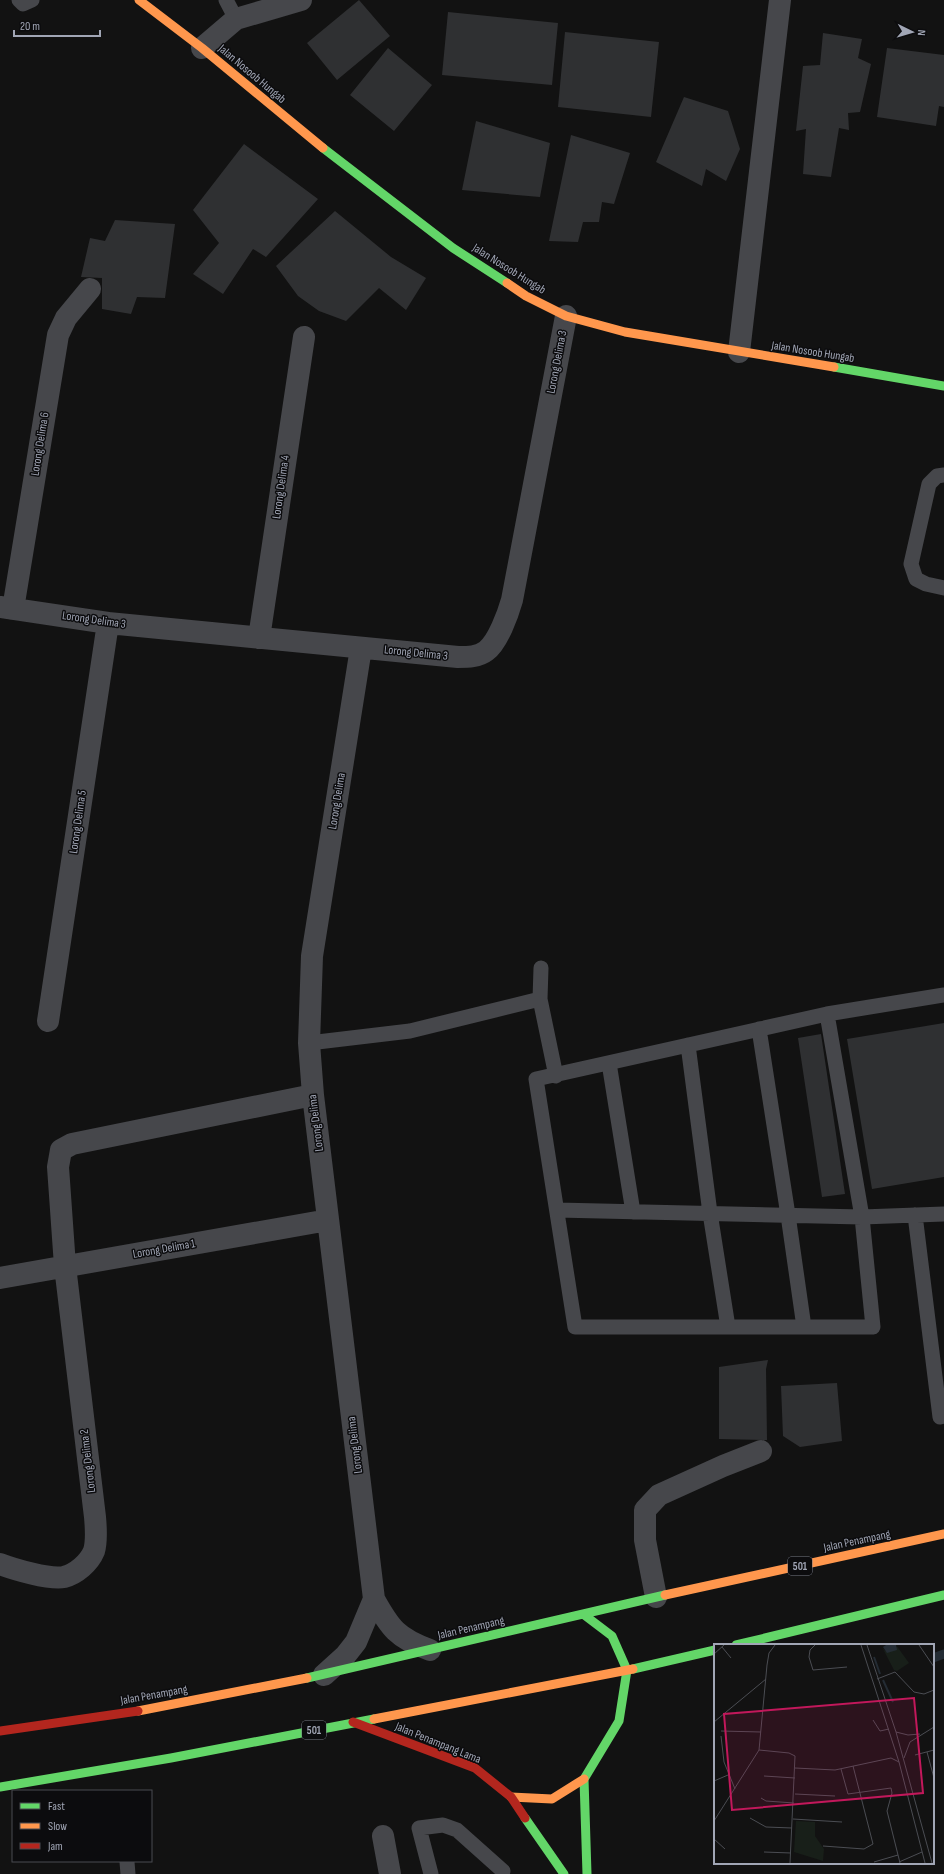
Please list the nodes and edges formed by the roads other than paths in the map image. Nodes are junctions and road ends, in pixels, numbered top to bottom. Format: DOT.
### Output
graph roads {
  1 [pos="19,0"];
  2 [pos="32,0"];
  3 [pos="139,0"];
  4 [pos="301,0"];
  5 [pos="780,0"];
  6 [pos="231,9"];
  7 [pos="202,48"];
  8 [pos="90,289"];
  9 [pos="566,316"];
  10 [pos="304,337"];
  11 [pos="739,352"];
  12 [pos="944,386"];
  13 [pos="944,475"];
  14 [pos="944,588"];
  15 [pos="7,608"];
  16 [pos="108,623"];
  17 [pos="259,638"];
  18 [pos="361,648"];
  19 [pos="541,968"];
  20 [pos="944,994"];
  21 [pos="540,999"];
  22 [pos="828,1014"];
  23 [pos="48,1021"];
  24 [pos="759,1030"];
  25 [pos="309,1043"];
  26 [pos="688,1045"];
  27 [pos="609,1063"];
  28 [pos="556,1076"];
  29 [pos="313,1096"];
  30 [pos="557,1210"];
  31 [pos="633,1212"];
  32 [pos="710,1213"];
  33 [pos="944,1214"];
  34 [pos="788,1215"];
  35 [pos="915,1215"];
  36 [pos="862,1217"];
  37 [pos="328,1220"];
  38 [pos="65,1266"];
  39 [pos="0,1278"];
  40 [pos="728,1327"];
  41 [pos="804,1328"];
  42 [pos="944,1416"];
  43 [pos="760,1451"];
  44 [pos="944,1534"];
  45 [pos="0,1564"];
  46 [pos="944,1595"];
  47 [pos="656,1597"];
  48 [pos="374,1599"];
  49 [pos="583,1614"];
  50 [pos="740,1644"];
  51 [pos="430,1650"];
  52 [pos="714,1650"];
  53 [pos="627,1670"];
  54 [pos="324,1675"];
  55 [pos="353,1722"];
  56 [pos="0,1731"];
  57 [pos="584,1779"];
  58 [pos="0,1787"];
  59 [pos="511,1797"];
  60 [pos="383,1836"];
  61 [pos="499,1873"];
  62 [pos="390,1874"];
  63 [pos="431,1874"];
  64 [pos="564,1874"];
  65 [pos="587,1874"];
  1 -- 2 [label="lane"];
  3 -- 7 [label="main road, Jalan Nosoob Hungab"];
  4 -- 6 [label="street"];
  5 -- 11 [label="street"];
  6 -- 7 [label="street"];
  7 -- 9 [label="main road, Jalan Nosoob Hungab"];
  8 -- 15 [label="street, Lorong Delima 6"];
  9 -- 11 [label="main road, Jalan Nosoob Hungab"];
  9 -- 18 [label="street, Lorong Delima 3"];
  10 -- 17 [label="street, Lorong Delima 4"];
  11 -- 12 [label="main road, Jalan Nosoob Hungab"];
  13 -- 14 [label="lane"];
  15 -- 16 [label="street, Lorong Delima 3"];
  16 -- 17 [label="street, Lorong Delima 3"];
  16 -- 23 [label="street, Lorong Delima 5"];
  17 -- 18 [label="street, Lorong Delima 3"];
  18 -- 25 [label="street, Lorong Delima"];
  19 -- 21 [label="lane"];
  20 -- 22 [label="lane"];
  21 -- 25 [label="lane"];
  21 -- 28 [label="lane"];
  22 -- 24 [label="lane"];
  22 -- 36 [label="lane"];
  24 -- 26 [label="lane"];
  24 -- 34 [label="lane"];
  25 -- 29 [label="street, Lorong Delima"];
  26 -- 27 [label="lane"];
  26 -- 32 [label="lane"];
  27 -- 28 [label="lane"];
  27 -- 31 [label="lane"];
  28 -- 30 [label="lane"];
  29 -- 37 [label="street, Lorong Delima"];
  29 -- 38 [label="street, Lorong Delima 2"];
  30 -- 31 [label="lane"];
  30 -- 40 [label="lane"];
  31 -- 32 [label="lane"];
  32 -- 34 [label="lane"];
  32 -- 40 [label="lane"];
  33 -- 35 [label="lane"];
  34 -- 36 [label="lane"];
  34 -- 41 [label="lane"];
  35 -- 36 [label="lane"];
  35 -- 42 [label="lane"];
  36 -- 41 [label="lane"];
  37 -- 38 [label="street, Lorong Delima 1"];
  37 -- 48 [label="street, Lorong Delima"];
  38 -- 39 [label="street, Lorong Delima 1"];
  38 -- 45 [label="street, Lorong Delima 2"];
  40 -- 41 [label="lane"];
  43 -- 47 [label="street"];
  44 -- 47 [label="main road, Jalan Penampang / 501"];
  46 -- 50 [label="main road"];
  47 -- 49 [label="main road, Jalan Penampang / 501"];
  48 -- 51 [label="street, Lorong Delima"];
  48 -- 54 [label="street, Lorong Delima"];
  49 -- 51 [label="main road, Jalan Penampang / 501"];
  49 -- 53 [label="main road"];
  51 -- 54 [label="main road, Jalan Penampang / 501"];
  52 -- 53 [label="main road, 501"];
  53 -- 55 [label="main road, 501"];
  53 -- 57 [label="main road"];
  54 -- 56 [label="main road, Jalan Penampang / 501"];
  55 -- 58 [label="main road, 501"];
  55 -- 59 [label="main road, Jalan Penampang Lama"];
  57 -- 59 [label="main road"];
  57 -- 65 [label="main road"];
  59 -- 64 [label="main road, Jalan Penampang Lama"];
  60 -- 62 [label="street"];
  61 -- 63 [label="lane"];
}
